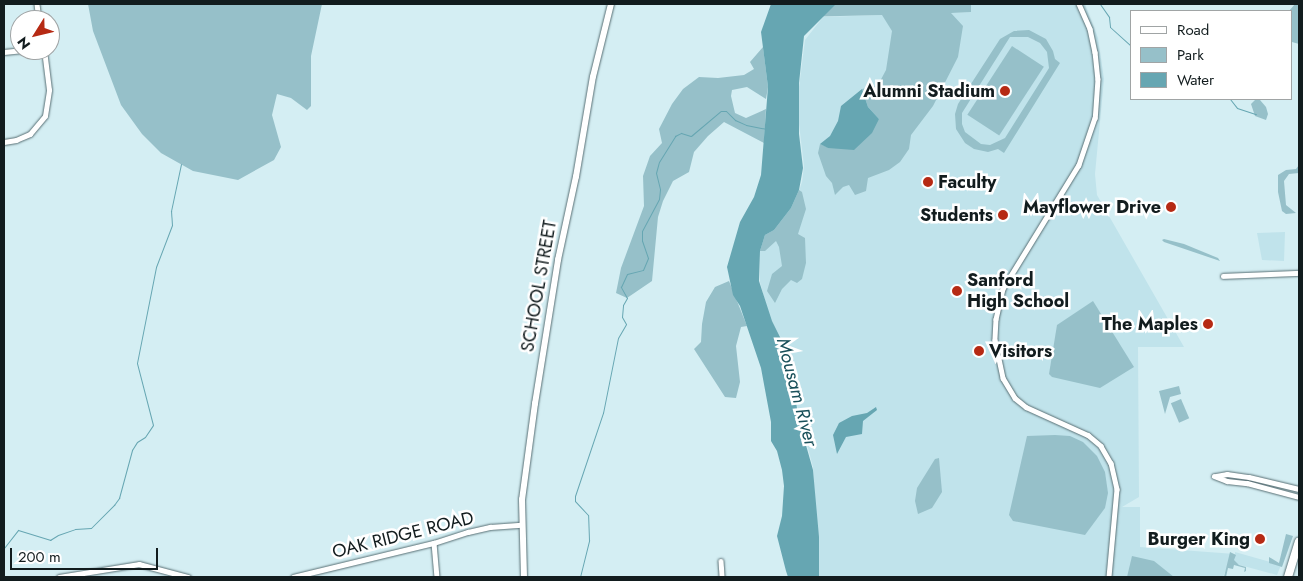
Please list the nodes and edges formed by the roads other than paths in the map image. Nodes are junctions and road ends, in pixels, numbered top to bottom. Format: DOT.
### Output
graph roads {
  1 [pos="611,4"];
  2 [pos="1079,4"];
  3 [pos="45,60"];
  4 [pos="4,142"];
  5 [pos="1299,273"];
  6 [pos="1223,276"];
  7 [pos="1299,489"];
  8 [pos="1299,497"];
  9 [pos="521,525"];
  10 [pos="1299,542"];
  11 [pos="434,543"];
  12 [pos="721,561"];
  13 [pos="59,577"];
  14 [pos="188,577"];
  15 [pos="293,577"];
  16 [pos="437,577"];
  17 [pos="524,577"];
  18 [pos="722,577"];
  19 [pos="1109,577"];
  20 [pos="1288,577"];
  1 -- 9 [label="street, SCHOOL STREET"];
  2 -- 19 [label="street"];
  3 -- 4 [label="street"];
  5 -- 6 [label="street"];
  7 -- 8 [label="street"];
  9 -- 11 [label="street, OAK RIDGE ROAD"];
  9 -- 17 [label="street, SCHOOL STREET"];
  10 -- 20 [label="highway"];
  11 -- 15 [label="street, OAK RIDGE ROAD"];
  11 -- 16 [label="street"];
  12 -- 18 [label="street"];
  13 -- 14 [label="street"];
}
